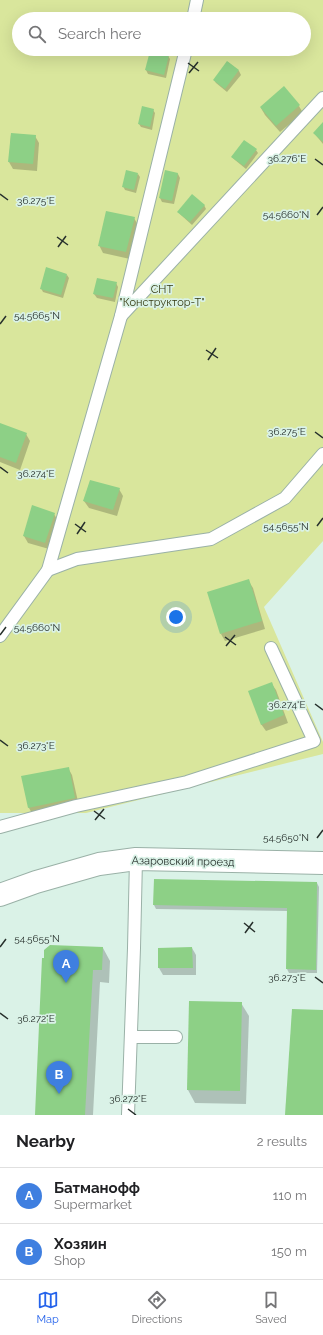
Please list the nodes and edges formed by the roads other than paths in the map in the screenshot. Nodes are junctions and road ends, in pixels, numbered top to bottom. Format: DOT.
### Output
graph roads {
  1 [pos="197,0"];
  2 [pos="194,12"];
  3 [pos="184,56"];
  4 [pos="323,98"];
  5 [pos="121,316"];
  6 [pos="323,454"];
  7 [pos="48,570"];
  8 [pos="0,636"];
  9 [pos="272,648"];
  10 [pos="0,827"];
  11 [pos="136,859"];
  12 [pos="323,863"];
  13 [pos="0,895"];
  14 [pos="131,1037"];
  15 [pos="176,1037"];
  16 [pos="128,1115"];
  1 -- 2 [label="lane"];
  3 -- 5 [label="lane"];
  4 -- 5 [label="lane"];
  5 -- 7 [label="lane"];
  6 -- 7 [label="lane"];
  7 -- 8 [label="lane"];
  9 -- 10 [label="lane"];
  11 -- 12 [label="street, Азаровский проезд"];
  11 -- 13 [label="street, Азаровский проезд"];
  11 -- 14 [label="lane"];
  14 -- 15 [label="lane"];
  14 -- 16 [label="lane"];
}
